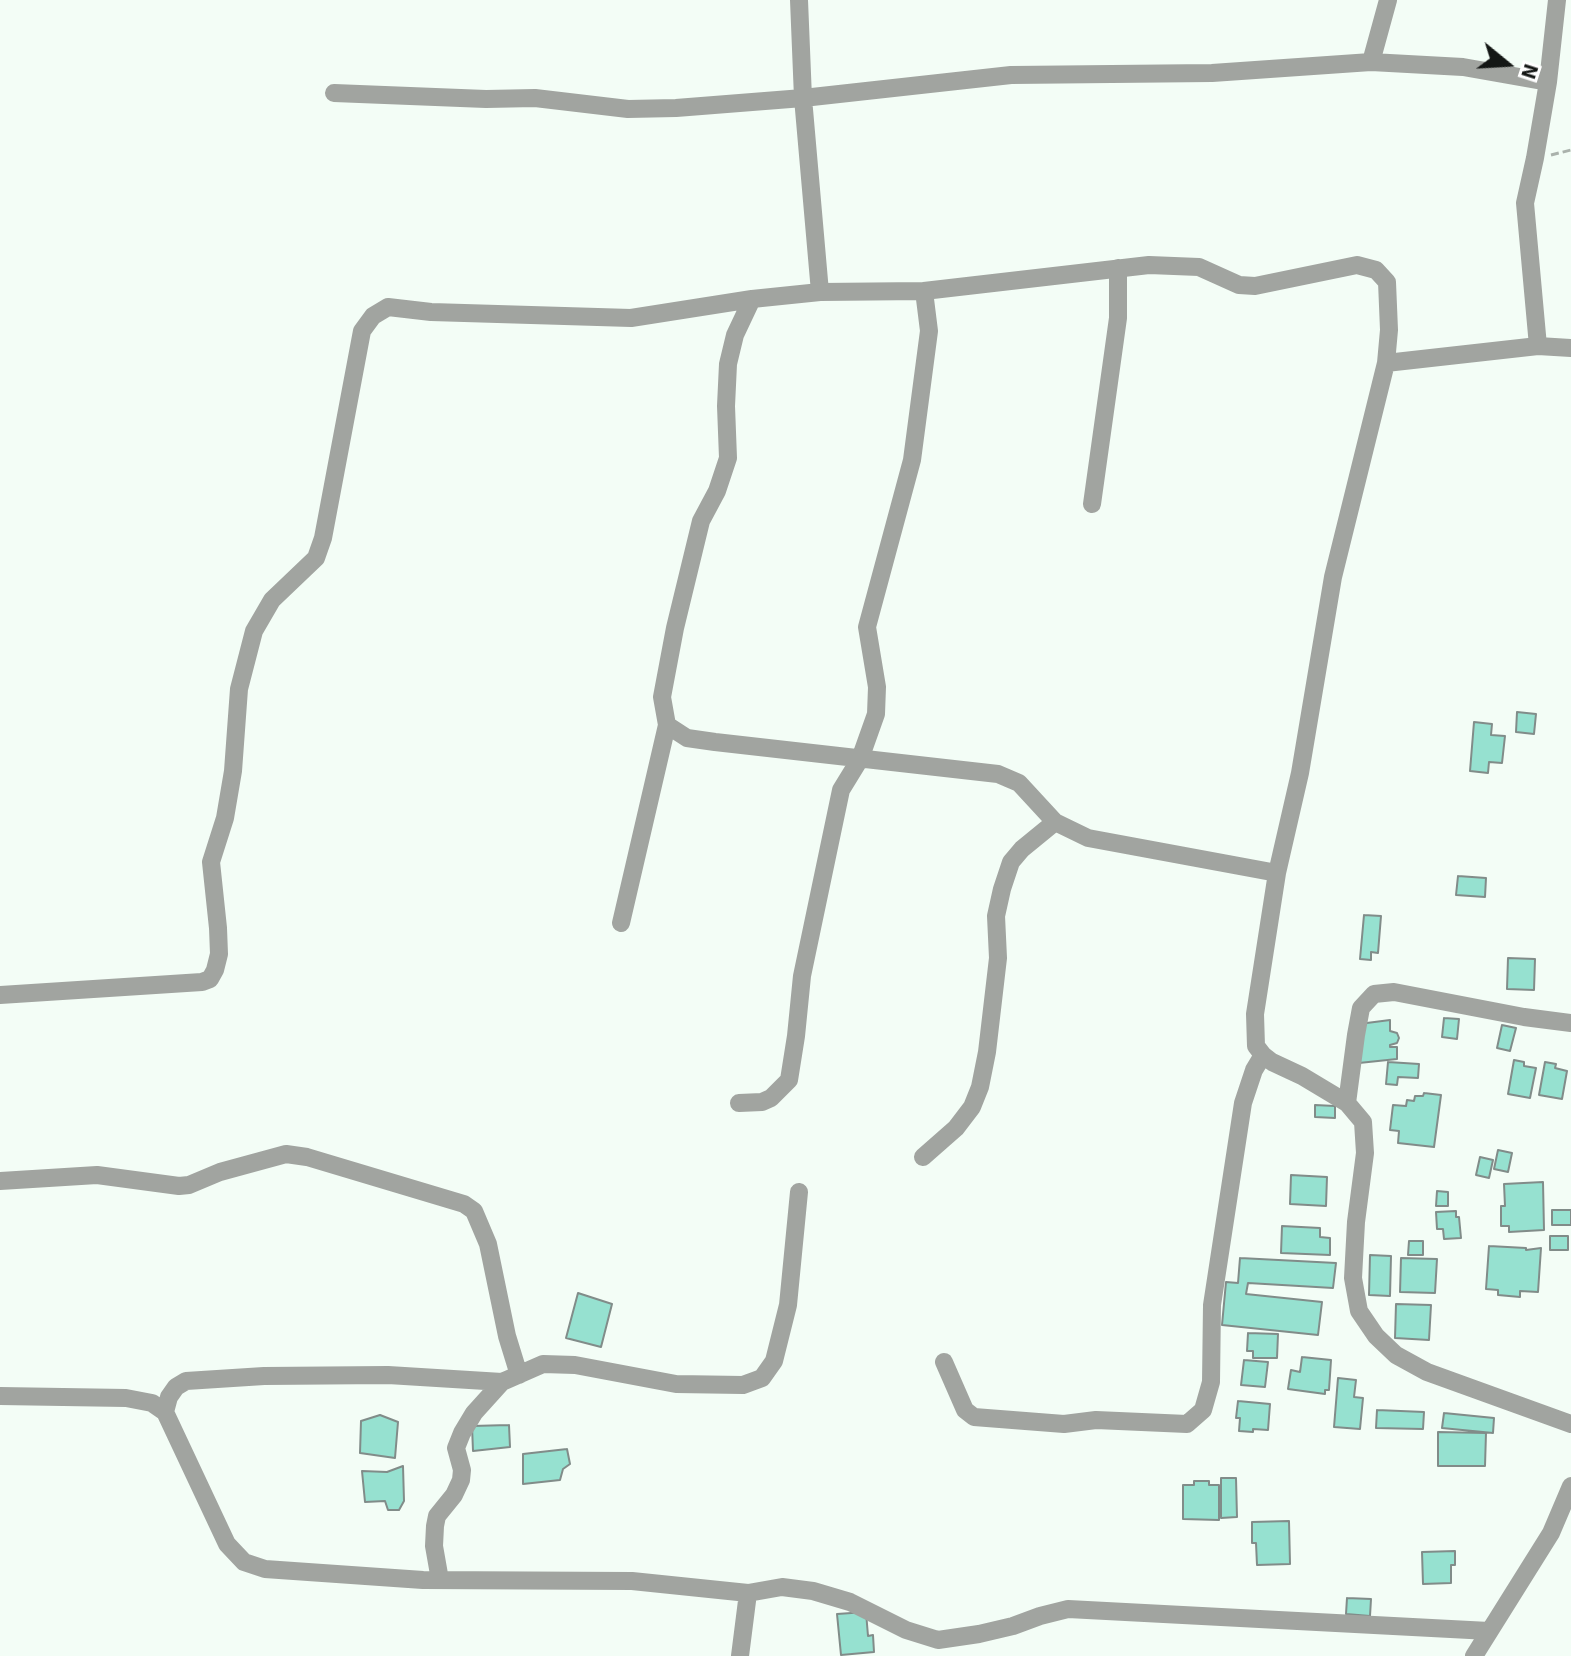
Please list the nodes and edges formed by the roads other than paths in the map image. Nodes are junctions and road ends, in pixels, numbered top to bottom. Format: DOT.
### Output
graph roads {
  1 [pos="799,0"];
  2 [pos="1388,0"];
  3 [pos="1557,0"];
  4 [pos="1371,62"];
  5 [pos="1548,82"];
  6 [pos="334,93"];
  7 [pos="803,98"];
  8 [pos="1118,268"];
  9 [pos="924,291"];
  10 [pos="820,292"];
  11 [pos="752,299"];
  12 [pos="1538,346"];
  13 [pos="1571,348"];
  14 [pos="1386,363"];
  15 [pos="1092,504"];
  16 [pos="667,725"];
  17 [pos="860,759"];
  18 [pos="1055,822"];
  19 [pos="1277,873"];
  20 [pos="621,923"];
  21 [pos="0,995"];
  22 [pos="1571,1023"];
  23 [pos="1263,1055"];
  24 [pos="739,1103"];
  25 [pos="1347,1103"];
  26 [pos="923,1157"];
  27 [pos="0,1181"];
  28 [pos="799,1192"];
  29 [pos="944,1362"];
  30 [pos="510,1378"];
  31 [pos="0,1396"];
  32 [pos="165,1412"];
  33 [pos="1571,1424"];
  34 [pos="1571,1486"];
  35 [pos="440,1580"];
  36 [pos="748,1593"];
  37 [pos="1489,1631"];
  38 [pos="937,1648"];
  39 [pos="740,1656"];
  40 [pos="1474,1656"];
  1 -- 7 [label="street"];
  2 -- 4 [label="street"];
  3 -- 5 [label="street"];
  4 -- 5 [label="street"];
  4 -- 7 [label="street"];
  5 -- 12 [label="street"];
  6 -- 7 [label="street"];
  7 -- 10 [label="street"];
  8 -- 9 [label="street"];
  8 -- 14 [label="street"];
  8 -- 15 [label="street"];
  9 -- 10 [label="street"];
  9 -- 17 [label="street"];
  10 -- 11 [label="street"];
  11 -- 16 [label="street"];
  11 -- 21 [label="street"];
  12 -- 13 [label="street"];
  12 -- 14 [label="street"];
  14 -- 19 [label="street"];
  16 -- 17 [label="street"];
  16 -- 20 [label="street"];
  17 -- 18 [label="street"];
  17 -- 24 [label="street"];
  18 -- 19 [label="street"];
  18 -- 26 [label="street"];
  19 -- 23 [label="street"];
  22 -- 25 [label="street"];
  23 -- 25 [label="street"];
  23 -- 29 [label="street"];
  25 -- 33 [label="street"];
  27 -- 30 [label="street"];
  28 -- 30 [label="street"];
  30 -- 32 [label="street"];
  30 -- 35 [label="street"];
  31 -- 32 [label="street"];
  32 -- 35 [label="street"];
  34 -- 37 [label="street"];
  35 -- 36 [label="street"];
  36 -- 38 [label="street"];
  36 -- 39 [label="street"];
  37 -- 38 [label="street"];
  37 -- 40 [label="street"];
}
